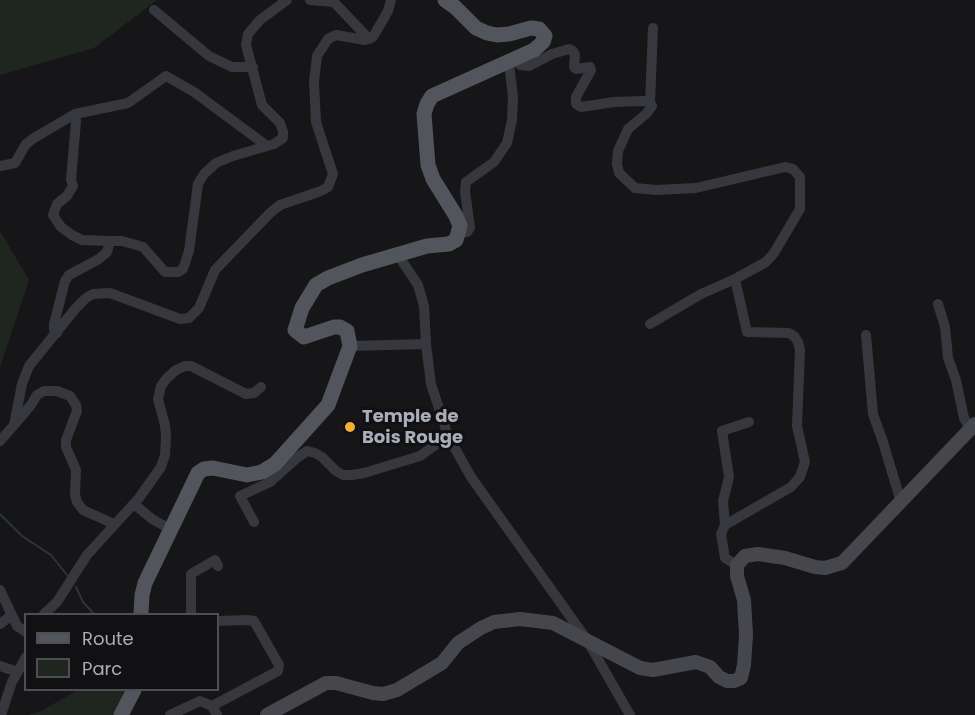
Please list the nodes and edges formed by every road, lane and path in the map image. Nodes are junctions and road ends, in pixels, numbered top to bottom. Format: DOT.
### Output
graph roads {
  1 [pos="287,0"];
  2 [pos="310,0"];
  3 [pos="391,0"];
  4 [pos="445,0"];
  5 [pos="333,1"];
  6 [pos="154,10"];
  7 [pos="653,28"];
  8 [pos="369,39"];
  9 [pos="513,61"];
  10 [pos="253,67"];
  11 [pos="650,103"];
  12 [pos="75,114"];
  13 [pos="267,146"];
  14 [pos="0,166"];
  15 [pos="459,233"];
  16 [pos="110,241"];
  17 [pos="398,255"];
  18 [pos="735,279"];
  19 [pos="939,304"];
  20 [pos="650,324"];
  21 [pos="57,333"];
  22 [pos="866,335"];
  23 [pos="426,344"];
  24 [pos="350,346"];
  25 [pos="261,387"];
  26 [pos="749,422"];
  27 [pos="14,425"];
  28 [pos="973,427"];
  29 [pos="448,436"];
  30 [pos="0,441"];
  31 [pos="901,502"];
  32 [pos="134,504"];
  33 [pos="254,522"];
  34 [pos="114,524"];
  35 [pos="725,525"];
  36 [pos="170,529"];
  37 [pos="737,565"];
  38 [pos="218,566"];
  39 [pos="0,590"];
  40 [pos="46,613"];
  41 [pos="141,613"];
  42 [pos="191,613"];
  43 [pos="12,615"];
  44 [pos="219,621"];
  45 [pos="0,624"];
  46 [pos="24,631"];
  47 [pos="587,640"];
  48 [pos="24,661"];
  49 [pos="0,666"];
  50 [pos="18,672"];
  51 [pos="133,691"];
  52 [pos="199,695"];
  53 [pos="215,711"];
  54 [pos="1,715"];
  55 [pos="121,715"];
  56 [pos="170,715"];
  57 [pos="267,715"];
  58 [pos="630,715"];
  1 -- 10 [label="street"];
  2 -- 5 [label="street"];
  3 -- 8 [label="street"];
  4 -- 9 [label="main road"];
  5 -- 8 [label="street"];
  6 -- 10 [label="street"];
  7 -- 11 [label="street"];
  8 -- 21 [label="street"];
  9 -- 11 [label="street"];
  9 -- 15 [label="street"];
  9 -- 15 [label="main road"];
  10 -- 13 [label="street"];
  11 -- 18 [label="street"];
  12 -- 13 [label="street"];
  12 -- 14 [label="street"];
  12 -- 16 [label="street"];
  13 -- 16 [label="street"];
  15 -- 17 [label="main road"];
  16 -- 21 [label="street"];
  17 -- 23 [label="street"];
  17 -- 24 [label="main road"];
  18 -- 20 [label="street"];
  18 -- 35 [label="street"];
  19 -- 28 [label="street"];
  21 -- 27 [label="street"];
  22 -- 31 [label="street"];
  23 -- 24 [label="street"];
  23 -- 29 [label="street"];
  24 -- 36 [label="main road"];
  25 -- 32 [label="street"];
  26 -- 35 [label="street"];
  27 -- 30 [label="street"];
  27 -- 34 [label="street"];
  28 -- 31 [label="street"];
  29 -- 33 [label="street"];
  29 -- 47 [label="street"];
  31 -- 37 [label="street"];
  32 -- 34 [label="street"];
  32 -- 36 [label="street"];
  34 -- 40 [label="street"];
  35 -- 37 [label="street"];
  36 -- 41 [label="main road"];
  37 -- 47 [label="street"];
  38 -- 42 [label="street"];
  39 -- 43 [label="street"];
  43 -- 45 [label="street"];
  43 -- 46 [label="street"];
  44 -- 53 [label="street"];
  47 -- 57 [label="street"];
  47 -- 58 [label="street"];
  48 -- 50 [label="street"];
  49 -- 50 [label="street"];
  50 -- 54 [label="street"];
  51 -- 55 [label="main road"];
  52 -- 53 [label="street"];
  52 -- 56 [label="street"];
}
